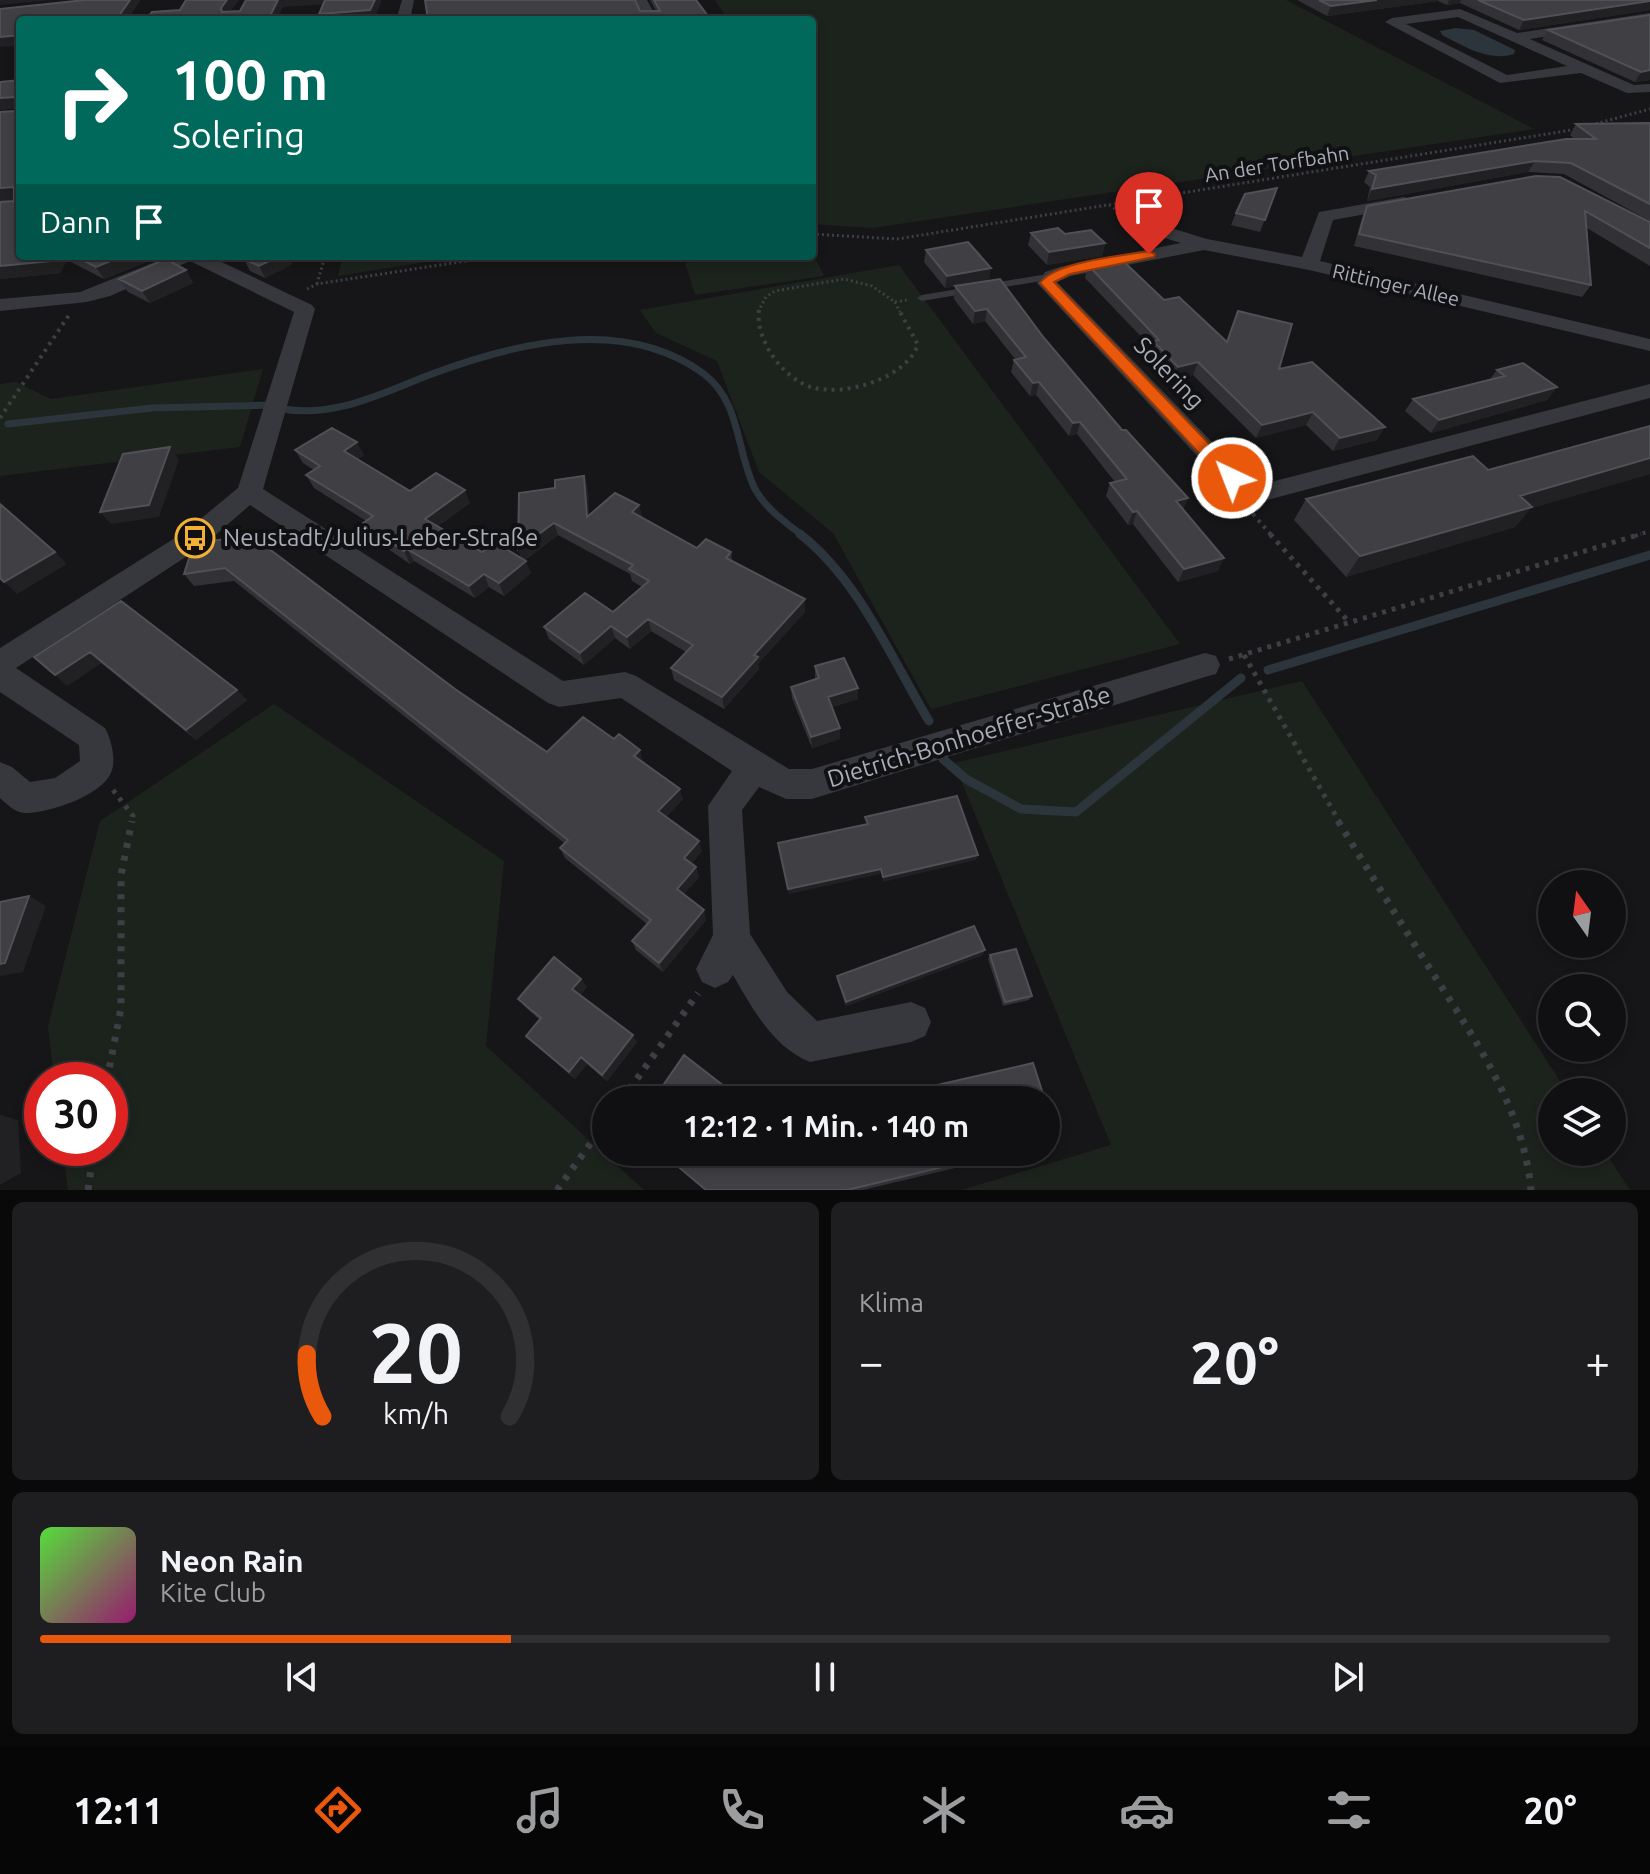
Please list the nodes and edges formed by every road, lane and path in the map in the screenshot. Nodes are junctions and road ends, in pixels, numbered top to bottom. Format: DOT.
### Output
graph roads {
  1 [pos="408,0"];
  2 [pos="416,0"];
  3 [pos="1650,17"];
  4 [pos="1515,37"];
  5 [pos="1583,68"];
  6 [pos="1650,88"];
  7 [pos="1650,109"];
  8 [pos="1426,198"];
  9 [pos="1142,225"];
  10 [pos="816,234"];
  11 [pos="1204,244"];
  12 [pos="177,260"];
  13 [pos="202,260"];
  14 [pos="324,260"];
  15 [pos="472,260"];
  16 [pos="1309,264"];
  17 [pos="1049,280"];
  18 [pos="80,298"];
  19 [pos="922,298"];
  20 [pos="895,302"];
  21 [pos="0,305"];
  22 [pos="1650,345"];
  23 [pos="1650,391"];
  24 [pos="3,410"];
  25 [pos="0,418"];
  26 [pos="249,492"];
  27 [pos="1252,513"];
  28 [pos="1650,531"];
  29 [pos="1349,622"];
  30 [pos="1244,655"];
  31 [pos="1205,665"];
  32 [pos="3,677"];
  33 [pos="97,768"];
  34 [pos="754,768"];
  35 [pos="0,777"];
  36 [pos="723,954"];
  37 [pos="911,1022"];
  38 [pos="110,1062"];
  39 [pos="632,1086"];
  40 [pos="592,1141"];
  41 [pos="91,1166"];
  42 [pos="88,1190"];
  43 [pos="557,1190"];
  44 [pos="1531,1190"];
  1 -- 2 [label="street"];
  3 -- 4 [label="street"];
  4 -- 5 [label="street"];
  4 -- 5 [label="street"];
  5 -- 6 [label="street"];
  7 -- 10 [label="path, An der Torfbahn"];
  8 -- 16 [label="street"];
  9 -- 11 [label="street, Rittinger Allee"];
  11 -- 16 [label="street, Rittinger Allee"];
  11 -- 17 [label="street"];
  12 -- 18 [label="street"];
  13 -- 26 [label="street"];
  14 -- 15 [label="path"];
  16 -- 22 [label="street, Rittinger Allee"];
  17 -- 19 [label="lane"];
  17 -- 23 [label="street, Solering"];
  18 -- 21 [label="street"];
  18 -- 24 [label="path"];
  19 -- 20 [label="path"];
  20 -- 20 [label="path"];
  24 -- 25 [label="path"];
  26 -- 32 [label="street"];
  26 -- 34 [label="street, Dietrich-Bonhoeffer-Straße"];
  27 -- 29 [label="path"];
  28 -- 29 [label="path"];
  29 -- 30 [label="path"];
  30 -- 31 [label="path"];
  30 -- 44 [label="path"];
  31 -- 34 [label="street, Dietrich-Bonhoeffer-Straße"];
  32 -- 33 [label="street"];
  33 -- 35 [label="street"];
  33 -- 38 [label="path"];
  34 -- 36 [label="street"];
  36 -- 37 [label="street"];
  36 -- 39 [label="path"];
  40 -- 43 [label="path"];
  41 -- 42 [label="path"];
}
